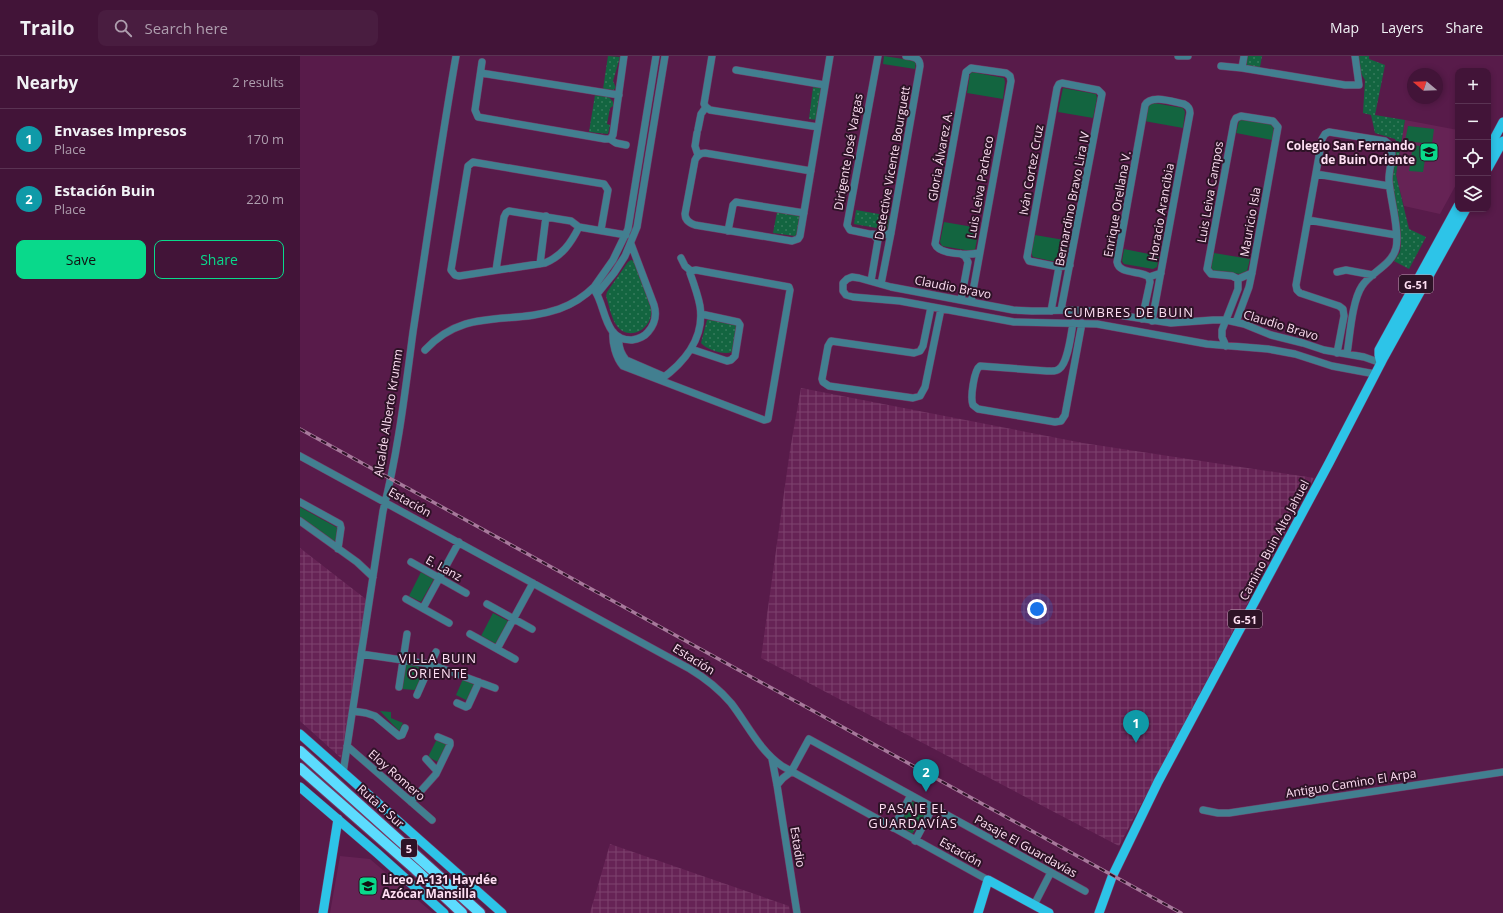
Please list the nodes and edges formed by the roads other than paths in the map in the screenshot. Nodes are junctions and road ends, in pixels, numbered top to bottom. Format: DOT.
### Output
graph roads {
  1 [pos="456,56"];
  2 [pos="624,56"];
  3 [pos="656,56"];
  4 [pos="665,56"];
  5 [pos="712,56"];
  6 [pos="830,56"];
  7 [pos="878,56"];
  8 [pos="906,56"];
  9 [pos="1178,56"];
  10 [pos="1188,56"];
  11 [pos="1244,56"];
  12 [pos="1355,56"];
  13 [pos="482,62"];
  14 [pos="1221,66"];
  15 [pos="969,68"];
  16 [pos="1242,68"];
  17 [pos="736,70"];
  18 [pos="481,73"];
  19 [pos="1059,84"];
  20 [pos="825,85"];
  21 [pos="619,95"];
  22 [pos="1147,102"];
  23 [pos="706,107"];
  24 [pos="1237,117"];
  25 [pos="1503,122"];
  26 [pos="818,127"];
  27 [pos="610,138"];
  28 [pos="1503,141"];
  29 [pos="1491,144"];
  30 [pos="626,145"];
  31 [pos="698,155"];
  32 [pos="1491,163"];
  33 [pos="811,171"];
  34 [pos="1316,174"];
  35 [pos="1390,186"];
  36 [pos="633,203"];
  37 [pos="641,204"];
  38 [pos="1455,211"];
  39 [pos="1464,212"];
  40 [pos="804,213"];
  41 [pos="546,216"];
  42 [pos="1308,220"];
  43 [pos="580,227"];
  44 [pos="601,230"];
  45 [pos="728,230"];
  46 [pos="891,233"];
  47 [pos="626,235"];
  48 [pos="1396,235"];
  49 [pos="875,236"];
  50 [pos="631,244"];
  51 [pos="979,253"];
  52 [pos="961,254"];
  53 [pos="681,258"];
  54 [pos="540,264"];
  55 [pos="1070,265"];
  56 [pos="1060,267"];
  57 [pos="496,270"];
  58 [pos="691,271"];
  59 [pos="1337,272"];
  60 [pos="1161,273"];
  61 [pos="1252,274"];
  62 [pos="1373,275"];
  63 [pos="1149,277"];
  64 [pos="1238,279"];
  65 [pos="871,282"];
  66 [pos="881,284"];
  67 [pos="595,286"];
  68 [pos="902,289"];
  69 [pos="597,294"];
  70 [pos="961,300"];
  71 [pos="900,301"];
  72 [pos="971,302"];
  73 [pos="1356,302"];
  74 [pos="1339,306"];
  75 [pos="931,307"];
  76 [pos="1001,308"];
  77 [pos="941,309"];
  78 [pos="1061,310"];
  79 [pos="1051,311"];
  80 [pos="1092,311"];
  81 [pos="701,314"];
  82 [pos="1142,319"];
  83 [pos="998,320"];
  84 [pos="1226,320"];
  85 [pos="1152,321"];
  86 [pos="1236,322"];
  87 [pos="1073,323"];
  88 [pos="1082,323"];
  89 [pos="1093,324"];
  90 [pos="613,332"];
  91 [pos="619,337"];
  92 [pos="1226,346"];
  93 [pos="692,349"];
  94 [pos="425,350"];
  95 [pos="921,350"];
  96 [pos="932,351"];
  97 [pos="1333,352"];
  98 [pos="1347,354"];
  99 [pos="930,363"];
  100 [pos="1381,363"];
  101 [pos="1326,365"];
  102 [pos="1061,368"];
  103 [pos="1375,374"];
  104 [pos="1072,375"];
  105 [pos="662,379"];
  106 [pos="300,456"];
  107 [pos="300,502"];
  108 [pos="385,502"];
  109 [pos="300,521"];
  110 [pos="459,542"];
  111 [pos="338,549"];
  112 [pos="357,562"];
  113 [pos="411,562"];
  114 [pos="375,564"];
  115 [pos="373,577"];
  116 [pos="439,578"];
  117 [pos="533,583"];
  118 [pos="466,593"];
  119 [pos="406,599"];
  120 [pos="487,604"];
  121 [pos="423,608"];
  122 [pos="514,619"];
  123 [pos="449,623"];
  124 [pos="532,629"];
  125 [pos="406,634"];
  126 [pos="470,634"];
  127 [pos="497,649"];
  128 [pos="436,652"];
  129 [pos="361,654"];
  130 [pos="515,659"];
  131 [pos="403,660"];
  132 [pos="430,664"];
  133 [pos="479,682"];
  134 [pos="399,688"];
  135 [pos="495,688"];
  136 [pos="417,695"];
  137 [pos="457,702"];
  138 [pos="353,711"];
  139 [pos="405,728"];
  140 [pos="300,734"];
  141 [pos="438,737"];
  142 [pos="347,746"];
  143 [pos="300,751"];
  144 [pos="772,759"];
  145 [pos="426,760"];
  146 [pos="300,768"];
  147 [pos="437,771"];
  148 [pos="791,772"];
  149 [pos="1503,772"];
  150 [pos="343,773"];
  151 [pos="777,785"];
  152 [pos="300,787"];
  153 [pos="911,795"];
  154 [pos="411,802"];
  155 [pos="933,808"];
  156 [pos="1203,810"];
  157 [pos="338,819"];
  158 [pos="432,820"];
  159 [pos="893,828"];
  160 [pos="915,841"];
  161 [pos="1051,872"];
  162 [pos="988,880"];
  163 [pos="1085,891"];
  164 [pos="1034,905"];
  165 [pos="323,913"];
  166 [pos="444,913"];
  167 [pos="462,913"];
  168 [pos="480,913"];
  169 [pos="502,913"];
  170 [pos="797,913"];
  171 [pos="978,913"];
  172 [pos="1049,913"];
  173 [pos="1099,913"];
  1 -- 108 [label="street, Alcalde Alberto Krumm"];
  2 -- 21 [label="street"];
  3 -- 36 [label="street"];
  4 -- 37 [label="street"];
  5 -- 23 [label="street"];
  6 -- 20 [label="street"];
  7 -- 49 [label="street, Dirigente José Vargas"];
  8 -- 46 [label="street, Detective Vicente Bourguett"];
  9 -- 10 [label="street"];
  11 -- 16 [label="street"];
  12 -- 16 [label="street"];
  13 -- 18 [label="street"];
  14 -- 16 [label="street"];
  15 -- 51 [label="street, Luis Leiva Pacheco"];
  15 -- 52 [label="street, Gloria Álvarez A."];
  17 -- 20 [label="street"];
  18 -- 21 [label="street"];
  18 -- 27 [label="street"];
  19 -- 55 [label="street, Bernardino Bravo Lira IV"];
  19 -- 56 [label="street, Iván Cortez Cruz"];
  20 -- 26 [label="street"];
  21 -- 27 [label="street"];
  22 -- 60 [label="street, Horacio Arancibia"];
  22 -- 63 [label="street, Enrique Orellana V."];
  23 -- 26 [label="street"];
  23 -- 31 [label="street"];
  24 -- 61 [label="street, Mauricio Isla"];
  24 -- 64 [label="street, Luis Leiva Campos"];
  25 -- 29 [label="main road"];
  26 -- 33 [label="street"];
  27 -- 30 [label="street"];
  28 -- 32 [label="main road"];
  31 -- 33 [label="street"];
  31 -- 45 [label="street"];
  33 -- 40 [label="street"];
  34 -- 35 [label="street"];
  34 -- 35 [label="street"];
  34 -- 42 [label="street"];
  35 -- 48 [label="street"];
  36 -- 37 [label="street"];
  36 -- 47 [label="street"];
  37 -- 50 [label="street"];
  38 -- 100 [label="main road, Camino Buin Alto Jahuel / G-51"];
  39 -- 100 [label="main road, Camino Buin Alto Jahuel / G-51"];
  40 -- 45 [label="street"];
  40 -- 45 [label="street"];
  41 -- 43 [label="street"];
  41 -- 54 [label="street"];
  41 -- 57 [label="street"];
  42 -- 48 [label="street"];
  42 -- 74 [label="street"];
  43 -- 44 [label="street"];
  43 -- 54 [label="street"];
  44 -- 47 [label="street"];
  44 -- 57 [label="street"];
  46 -- 49 [label="street, Dirigente José Vargas"];
  46 -- 66 [label="street, Detective Vicente Bourguett"];
  47 -- 67 [label="street"];
  48 -- 62 [label="street"];
  49 -- 65 [label="street, Detective Vicente Bourguett"];
  50 -- 69 [label="street"];
  50 -- 91 [label="street"];
  51 -- 52 [label="street"];
  51 -- 72 [label="street, Luis Leiva Pacheco"];
  52 -- 70 [label="street, Luis Leiva Pacheco"];
  53 -- 58 [label="street"];
  54 -- 57 [label="street"];
  55 -- 56 [label="street"];
  55 -- 78 [label="street, Bernardino Bravo Lira IV"];
  56 -- 79 [label="street, Bernardino Bravo Lira IV"];
  58 -- 81 [label="street"];
  58 -- 105 [label="street"];
  59 -- 62 [label="street"];
  60 -- 63 [label="street"];
  60 -- 85 [label="street, Horacio Arancibia"];
  61 -- 64 [label="street"];
  61 -- 86 [label="street, Mauricio Isla"];
  62 -- 73 [label="street"];
  63 -- 82 [label="street, Horacio Arancibia"];
  64 -- 84 [label="street"];
  65 -- 66 [label="street, Claudio Bravo"];
  65 -- 71 [label="street, Claudio Bravo"];
  66 -- 68 [label="street, Claudio Bravo"];
  67 -- 69 [label="street"];
  67 -- 94 [label="street"];
  68 -- 70 [label="street, Claudio Bravo"];
  68 -- 71 [label="street, Claudio Bravo"];
  69 -- 90 [label="street"];
  70 -- 72 [label="street, Claudio Bravo"];
  71 -- 75 [label="street, Claudio Bravo"];
  72 -- 76 [label="street, Claudio Bravo"];
  73 -- 74 [label="street"];
  73 -- 98 [label="street"];
  74 -- 97 [label="street"];
  75 -- 77 [label="street, Claudio Bravo"];
  75 -- 95 [label="street"];
  76 -- 79 [label="street, Claudio Bravo"];
  76 -- 83 [label="street, Claudio Bravo"];
  77 -- 83 [label="street, Claudio Bravo"];
  77 -- 96 [label="street"];
  78 -- 79 [label="street, Claudio Bravo"];
  78 -- 80 [label="street, Claudio Bravo"];
  80 -- 82 [label="street, Claudio Bravo"];
  80 -- 89 [label="street"];
  81 -- 93 [label="street"];
  81 -- 93 [label="street"];
  82 -- 85 [label="street, Claudio Bravo"];
  83 -- 87 [label="street, Claudio Bravo"];
  84 -- 85 [label="street, Claudio Bravo"];
  84 -- 86 [label="street, Claudio Bravo"];
  84 -- 92 [label="street, Claudio Bravo"];
  86 -- 97 [label="street, Claudio Bravo"];
  87 -- 88 [label="street, Claudio Bravo"];
  87 -- 102 [label="street"];
  88 -- 89 [label="street, Claudio Bravo"];
  88 -- 104 [label="street"];
  89 -- 92 [label="street, Claudio Bravo"];
  90 -- 91 [label="street"];
  90 -- 105 [label="street"];
  91 -- 105 [label="street"];
  92 -- 101 [label="street, Claudio Bravo"];
  93 -- 105 [label="street"];
  95 -- 96 [label="street"];
  95 -- 99 [label="street"];
  95 -- 99 [label="street"];
  96 -- 99 [label="street"];
  97 -- 98 [label="street, Claudio Bravo"];
  97 -- 101 [label="street, Claudio Bravo"];
  98 -- 100 [label="street, Claudio Bravo"];
  100 -- 103 [label="main road, Camino Buin Alto Jahuel / G-51"];
  101 -- 103 [label="street, Claudio Bravo"];
  102 -- 104 [label="street"];
  102 -- 104 [label="street"];
  103 -- 173 [label="main road, Camino Buin Alto Jahuel / G-51"];
  106 -- 108 [label="street, Estación"];
  107 -- 111 [label="street"];
  108 -- 110 [label="street, Estación"];
  108 -- 114 [label="street, Alcalde Alberto Krumm"];
  109 -- 111 [label="street"];
  110 -- 116 [label="street"];
  110 -- 117 [label="street, Estación"];
  111 -- 112 [label="street"];
  112 -- 114 [label="street"];
  112 -- 115 [label="street"];
  113 -- 116 [label="street, E. Lanz"];
  114 -- 115 [label="street, Alcalde Alberto Krumm"];
  115 -- 129 [label="street, Alcalde Alberto Krumm"];
  116 -- 118 [label="street, E. Lanz"];
  116 -- 121 [label="street"];
  117 -- 122 [label="street"];
  117 -- 144 [label="street, Estación"];
  119 -- 121 [label="street"];
  120 -- 122 [label="street"];
  121 -- 123 [label="street"];
  122 -- 124 [label="street"];
  122 -- 127 [label="street"];
  125 -- 131 [label="street"];
  126 -- 127 [label="street"];
  127 -- 130 [label="street"];
  128 -- 132 [label="street"];
  129 -- 131 [label="street"];
  129 -- 138 [label="street, Alcalde Alberto Krumm"];
  131 -- 132 [label="street"];
  131 -- 134 [label="street"];
  132 -- 133 [label="street"];
  132 -- 136 [label="street"];
  133 -- 135 [label="street"];
  133 -- 137 [label="street"];
  138 -- 139 [label="street"];
  138 -- 142 [label="street, Alcalde Alberto Krumm"];
  140 -- 150 [label="main road"];
  141 -- 147 [label="street"];
  142 -- 150 [label="street, Alcalde Alberto Krumm"];
  142 -- 154 [label="street, Eloy Romero"];
  143 -- 168 [label="highway, Ruta 5 Sur / 5"];
  144 -- 148 [label="street, Estación"];
  144 -- 151 [label="street, Estadio"];
  145 -- 147 [label="street"];
  146 -- 167 [label="highway, Ruta 5 Sur / 5"];
  147 -- 154 [label="street"];
  148 -- 151 [label="street"];
  148 -- 153 [label="street, Pasaje El Guardavías"];
  148 -- 159 [label="street, Estación"];
  149 -- 156 [label="street, Antiguo Camino El Arpa"];
  150 -- 169 [label="main road"];
  151 -- 170 [label="street, Estadio"];
  152 -- 157 [label="main road"];
  153 -- 155 [label="street, Pasaje El Guardavías"];
  153 -- 159 [label="street"];
  154 -- 158 [label="street, Eloy Romero"];
  155 -- 160 [label="street"];
  155 -- 161 [label="street, Pasaje El Guardavías"];
  157 -- 165 [label="main road"];
  157 -- 166 [label="main road"];
  159 -- 160 [label="street, Estación"];
  160 -- 162 [label="street, Estación"];
  161 -- 163 [label="street, Pasaje El Guardavías"];
  161 -- 164 [label="street"];
  162 -- 164 [label="main road, Estación"];
  162 -- 171 [label="main road"];
  164 -- 172 [label="main road, Estación"];
}
